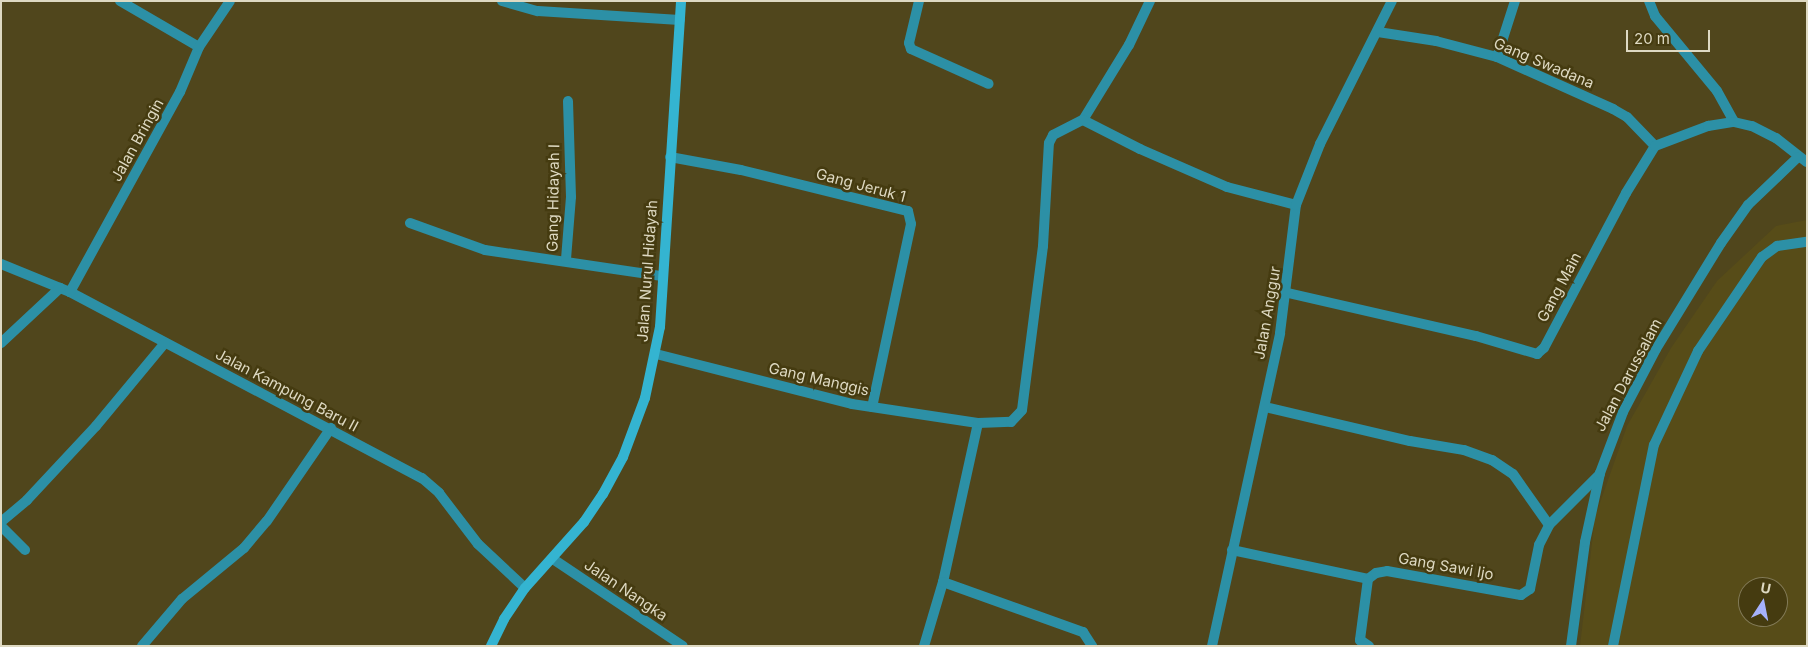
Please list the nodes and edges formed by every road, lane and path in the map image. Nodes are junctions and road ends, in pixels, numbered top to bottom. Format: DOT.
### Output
graph roads {
  1 [pos="120,1"];
  2 [pos="502,1"];
  3 [pos="681,1"];
  4 [pos="919,1"];
  5 [pos="1150,1"];
  6 [pos="1392,1"];
  7 [pos="1515,1"];
  8 [pos="1649,1"];
  9 [pos="230,2"];
  10 [pos="680,20"];
  11 [pos="1378,32"];
  12 [pos="199,47"];
  13 [pos="1497,58"];
  14 [pos="989,84"];
  15 [pos="568,101"];
  16 [pos="1083,120"];
  17 [pos="1734,122"];
  18 [pos="1655,146"];
  19 [pos="670,157"];
  20 [pos="1802,160"];
  21 [pos="1296,205"];
  22 [pos="410,223"];
  23 [pos="1807,242"];
  24 [pos="566,260"];
  25 [pos="1,264"];
  26 [pos="662,276"];
  27 [pos="65,290"];
  28 [pos="1288,293"];
  29 [pos="165,342"];
  30 [pos="1,343"];
  31 [pos="656,354"];
  32 [pos="872,407"];
  33 [pos="1265,407"];
  34 [pos="978,423"];
  35 [pos="331,428"];
  36 [pos="1600,473"];
  37 [pos="1,522"];
  38 [pos="1549,525"];
  39 [pos="1,526"];
  40 [pos="25,550"];
  41 [pos="1232,550"];
  42 [pos="552,558"];
  43 [pos="1368,579"];
  44 [pos="943,582"];
  45 [pos="525,588"];
  46 [pos="142,646"];
  47 [pos="491,646"];
  48 [pos="683,646"];
  49 [pos="924,646"];
  50 [pos="1092,646"];
  51 [pos="1212,646"];
  52 [pos="1369,646"];
  53 [pos="1571,646"];
  54 [pos="1614,646"];
  1 -- 12 [label="street"];
  2 -- 10 [label="street"];
  3 -- 10 [label="street, Jalan Nurul Hidayah"];
  4 -- 14 [label="street"];
  5 -- 16 [label="street"];
  6 -- 11 [label="street, Jalan Anggur"];
  7 -- 13 [label="street"];
  8 -- 17 [label="street"];
  9 -- 12 [label="street, Jalan Bringin"];
  10 -- 19 [label="street, Jalan Nurul Hidayah"];
  11 -- 13 [label="street, Gang Swadana"];
  11 -- 21 [label="street, Jalan Anggur"];
  12 -- 27 [label="street, Jalan Bringin"];
  13 -- 18 [label="street, Gang Swadana"];
  15 -- 24 [label="street, Gang Hidayah I"];
  16 -- 21 [label="street"];
  16 -- 34 [label="street, Gang Manggis"];
  17 -- 18 [label="street"];
  17 -- 20 [label="street"];
  18 -- 28 [label="street, Gang Main"];
  19 -- 26 [label="street, Jalan Nurul Hidayah"];
  19 -- 32 [label="street, Gang Jeruk 1"];
  20 -- 36 [label="street, Jalan Darussalam"];
  21 -- 28 [label="street, Jalan Anggur"];
  22 -- 24 [label="street"];
  23 -- 54 [label="street"];
  24 -- 26 [label="street, Gang Hidayah I"];
  25 -- 27 [label="street, Jalan Kampung Baru II"];
  26 -- 31 [label="street, Jalan Nurul Hidayah"];
  27 -- 29 [label="street, Jalan Kampung Baru II"];
  27 -- 30 [label="street, Jalan Bringin"];
  28 -- 33 [label="street, Jalan Anggur"];
  29 -- 35 [label="street, Jalan Kampung Baru II"];
  29 -- 37 [label="street"];
  31 -- 32 [label="street, Gang Manggis"];
  31 -- 42 [label="street, Jalan Nurul Hidayah"];
  32 -- 34 [label="street, Gang Manggis"];
  33 -- 38 [label="street"];
  33 -- 41 [label="street, Jalan Anggur"];
  34 -- 44 [label="street"];
  35 -- 45 [label="street, Jalan Kampung Baru II"];
  35 -- 46 [label="street"];
  36 -- 38 [label="street, Gang Sawi Ijo"];
  36 -- 53 [label="street, Jalan Darussalam"];
  38 -- 43 [label="street, Gang Sawi Ijo"];
  39 -- 40 [label="street"];
  41 -- 43 [label="street, Gang Sawi Ijo"];
  41 -- 51 [label="street, Jalan Anggur"];
  42 -- 45 [label="street, Jalan Nurul Hidayah"];
  42 -- 48 [label="street, Jalan Nangka"];
  43 -- 52 [label="street"];
  44 -- 49 [label="street"];
  44 -- 50 [label="street"];
  45 -- 47 [label="street, Jalan Nurul Hidayah"];
}
